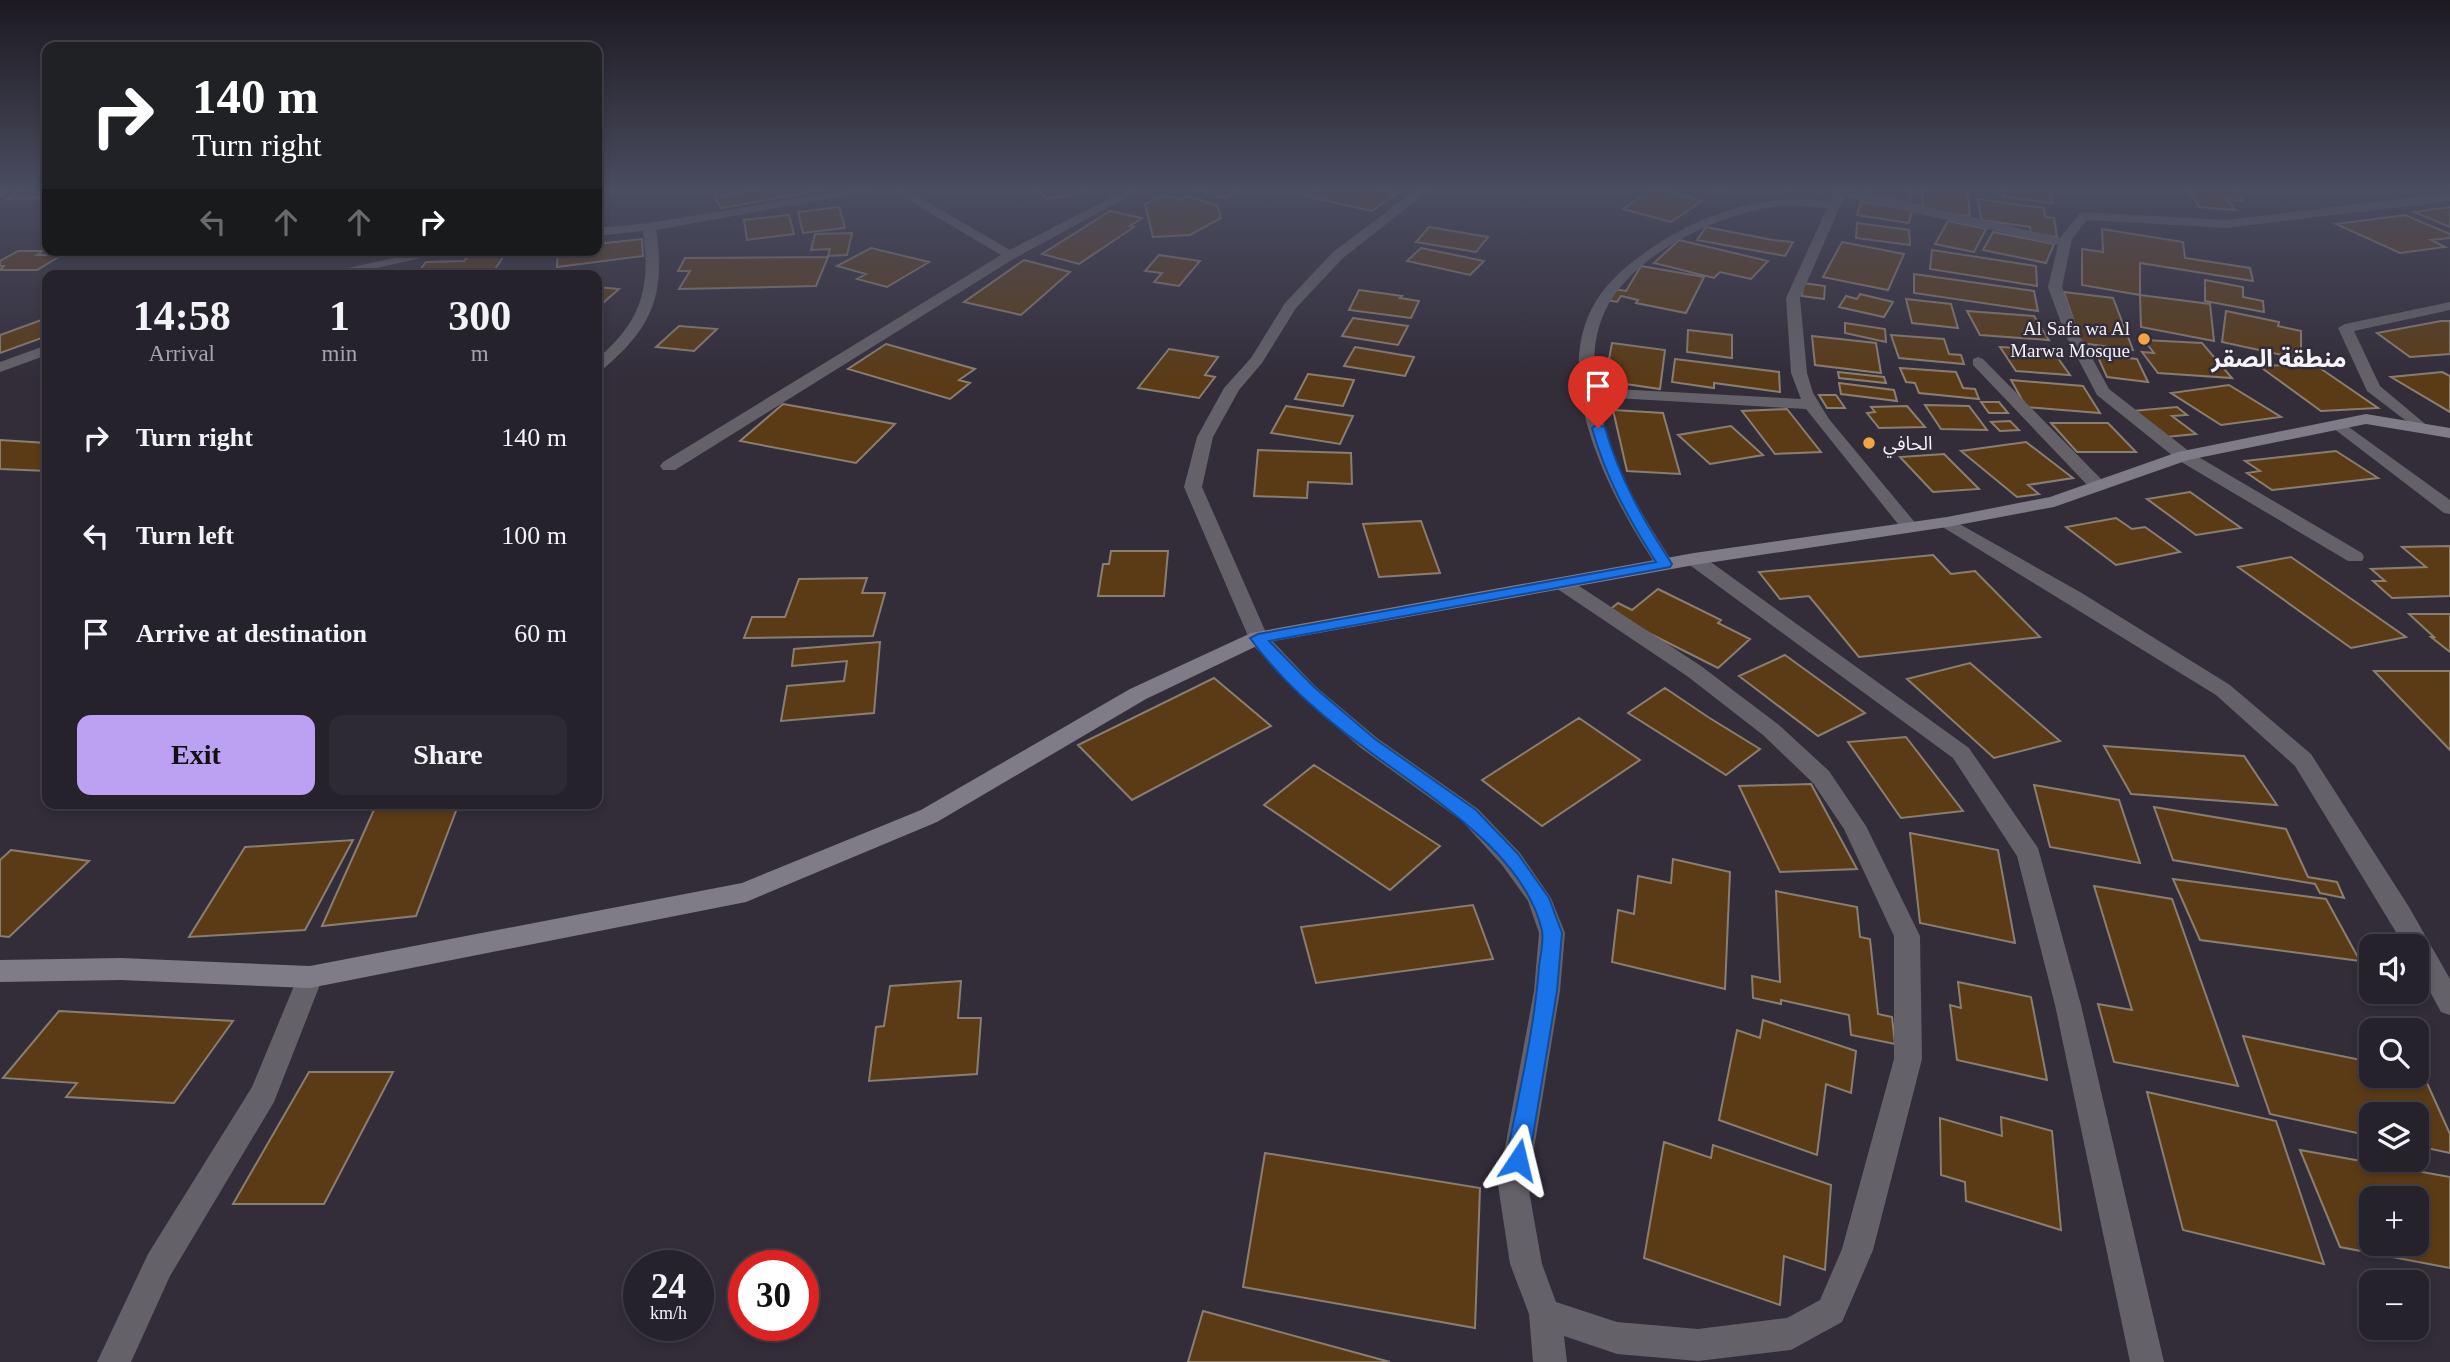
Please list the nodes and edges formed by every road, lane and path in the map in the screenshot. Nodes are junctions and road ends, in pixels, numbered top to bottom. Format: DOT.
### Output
graph roads {
  1 [pos="654,252"];
  2 [pos="1004,252"];
  3 [pos="1017,252"];
  4 [pos="1343,252"];
  5 [pos="1653,252"];
  6 [pos="1814,252"];
  7 [pos="2064,252"];
  8 [pos="1010,255"];
  9 [pos="421,256"];
  10 [pos="349,270"];
  11 [pos="2450,306"];
  12 [pos="42,352"];
  13 [pos="1978,362"];
  14 [pos="602,363"];
  15 [pos="0,367"];
  16 [pos="1590,392"];
  17 [pos="1811,404"];
  18 [pos="2339,425"];
  19 [pos="2421,428"];
  20 [pos="2450,433"];
  21 [pos="2184,456"];
  22 [pos="669,466"];
  23 [pos="2097,485"];
  24 [pos="2450,509"];
  25 [pos="1947,522"];
  26 [pos="1908,525"];
  27 [pos="2355,557"];
  28 [pos="1694,559"];
  29 [pos="1665,564"];
  30 [pos="1563,584"];
  31 [pos="1258,638"];
  32 [pos="0,971"];
  33 [pos="310,977"];
  34 [pos="2450,1004"];
  35 [pos="1545,1314"];
  36 [pos="114,1362"];
  37 [pos="1550,1362"];
  38 [pos="2147,1362"];
  1 -- 14 [label="street"];
  2 -- 8 [label="street"];
  3 -- 8 [label="street"];
  4 -- 31 [label="street"];
  5 -- 16 [label="street"];
  6 -- 17 [label="street"];
  7 -- 21 [label="street"];
  8 -- 22 [label="street"];
  9 -- 10 [label="street"];
  11 -- 19 [label="street"];
  12 -- 15 [label="street"];
  13 -- 23 [label="street"];
  16 -- 17 [label="street"];
  16 -- 29 [label="street"];
  17 -- 26 [label="street"];
  18 -- 19 [label="street"];
  18 -- 21 [label="street"];
  18 -- 24 [label="street"];
  19 -- 20 [label="street"];
  21 -- 23 [label="street"];
  21 -- 27 [label="street"];
  23 -- 25 [label="street"];
  25 -- 26 [label="street"];
  25 -- 34 [label="street"];
  26 -- 28 [label="street"];
  28 -- 29 [label="street"];
  28 -- 38 [label="street"];
  29 -- 30 [label="street"];
  30 -- 31 [label="street"];
  30 -- 35 [label="street"];
  31 -- 33 [label="street"];
  31 -- 35 [label="street"];
  32 -- 33 [label="street"];
  33 -- 36 [label="street"];
  35 -- 37 [label="street"];
}
